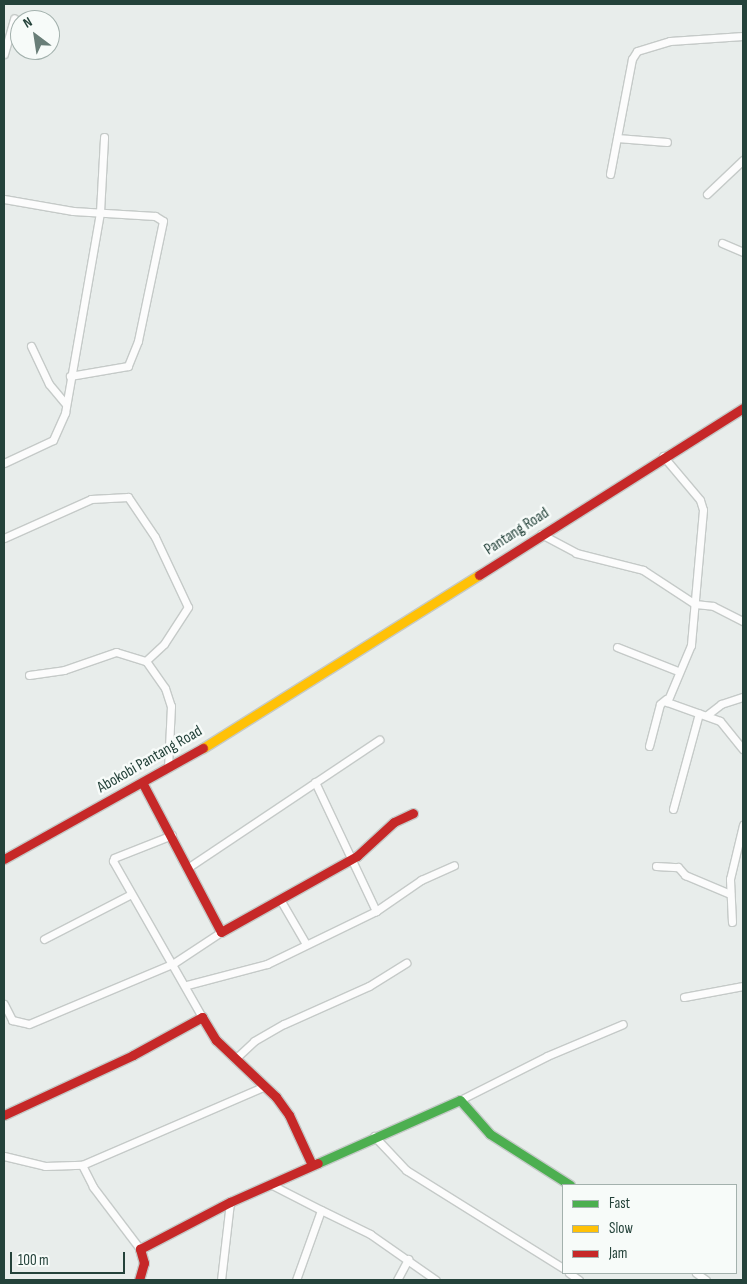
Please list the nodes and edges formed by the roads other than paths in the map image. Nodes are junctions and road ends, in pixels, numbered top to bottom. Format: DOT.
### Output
graph roads {
  1 [pos="10,32"];
  2 [pos="743,36"];
  3 [pos="4,54"];
  4 [pos="104,137"];
  5 [pos="616,138"];
  6 [pos="667,142"];
  7 [pos="743,160"];
  8 [pos="610,174"];
  9 [pos="707,194"];
  10 [pos="4,199"];
  11 [pos="100,212"];
  12 [pos="722,243"];
  13 [pos="743,252"];
  14 [pos="31,346"];
  15 [pos="70,376"];
  16 [pos="66,404"];
  17 [pos="743,408"];
  18 [pos="662,456"];
  19 [pos="4,462"];
  20 [pos="541,534"];
  21 [pos="4,538"];
  22 [pos="695,604"];
  23 [pos="743,621"];
  24 [pos="617,647"];
  25 [pos="146,661"];
  26 [pos="678,671"];
  27 [pos="29,675"];
  28 [pos="309,684"];
  29 [pos="743,697"];
  30 [pos="666,699"];
  31 [pos="703,714"];
  32 [pos="379,740"];
  33 [pos="649,746"];
  34 [pos="743,749"];
  35 [pos="168,768"];
  36 [pos="315,782"];
  37 [pos="143,784"];
  38 [pos="674,809"];
  39 [pos="413,814"];
  40 [pos="743,825"];
  41 [pos="172,835"];
  42 [pos="4,859"];
  43 [pos="350,859"];
  44 [pos="454,865"];
  45 [pos="656,866"];
  46 [pos="189,867"];
  47 [pos="131,894"];
  48 [pos="730,894"];
  49 [pos="281,901"];
  50 [pos="376,911"];
  51 [pos="732,922"];
  52 [pos="221,932"];
  53 [pos="44,939"];
  54 [pos="306,944"];
  55 [pos="174,963"];
  56 [pos="406,963"];
  57 [pos="186,985"];
  58 [pos="743,986"];
  59 [pos="684,997"];
  60 [pos="4,1004"];
  61 [pos="202,1017"];
  62 [pos="623,1024"];
  63 [pos="234,1058"];
  64 [pos="263,1087"];
  65 [pos="460,1100"];
  66 [pos="4,1115"];
  67 [pos="374,1136"];
  68 [pos="4,1156"];
  69 [pos="82,1165"];
  70 [pos="312,1165"];
  71 [pos="270,1184"];
  72 [pos="568,1184"];
  73 [pos="230,1202"];
  74 [pos="321,1210"];
  75 [pos="140,1249"];
  76 [pos="408,1259"];
  77 [pos="562,1267"];
  78 [pos="139,1280"];
  79 [pos="221,1280"];
  80 [pos="296,1280"];
  81 [pos="397,1280"];
  82 [pos="436,1280"];
  1 -- 3 [label="street"];
  2 -- 5 [label="street"];
  4 -- 11 [label="street"];
  5 -- 6 [label="street"];
  5 -- 8 [label="street"];
  7 -- 9 [label="street"];
  10 -- 11 [label="street"];
  11 -- 15 [label="street"];
  11 -- 15 [label="street"];
  12 -- 13 [label="street"];
  14 -- 16 [label="street"];
  15 -- 16 [label="street"];
  16 -- 19 [label="street"];
  17 -- 18 [label="street, Pantang Road"];
  18 -- 20 [label="street, Pantang Road"];
  18 -- 22 [label="street"];
  20 -- 22 [label="street"];
  20 -- 28 [label="street, Pantang Road"];
  21 -- 25 [label="street"];
  22 -- 23 [label="street"];
  22 -- 26 [label="street"];
  24 -- 26 [label="street"];
  25 -- 27 [label="street"];
  25 -- 35 [label="street"];
  26 -- 30 [label="street"];
  28 -- 35 [label="street, Abokobi Pantang Road"];
  29 -- 31 [label="street"];
  30 -- 31 [label="street"];
  30 -- 33 [label="street"];
  31 -- 34 [label="street"];
  31 -- 38 [label="street"];
  32 -- 36 [label="street"];
  35 -- 37 [label="street, Abokobi Pantang Road"];
  36 -- 43 [label="street"];
  36 -- 46 [label="street"];
  37 -- 41 [label="street"];
  37 -- 42 [label="street, Abokobi Pantang Road"];
  39 -- 43 [label="street"];
  40 -- 48 [label="street"];
  41 -- 46 [label="street"];
  41 -- 47 [label="street"];
  43 -- 49 [label="street"];
  43 -- 50 [label="street"];
  44 -- 50 [label="street"];
  45 -- 48 [label="street"];
  46 -- 52 [label="street"];
  47 -- 53 [label="street"];
  47 -- 55 [label="street"];
  48 -- 51 [label="street"];
  49 -- 52 [label="street"];
  49 -- 54 [label="street"];
  50 -- 54 [label="street"];
  52 -- 55 [label="street"];
  54 -- 57 [label="street"];
  55 -- 57 [label="street"];
  55 -- 60 [label="street"];
  56 -- 63 [label="street"];
  57 -- 61 [label="street"];
  58 -- 59 [label="street"];
  61 -- 63 [label="street"];
  61 -- 66 [label="street"];
  62 -- 65 [label="street"];
  63 -- 64 [label="street"];
  64 -- 69 [label="street"];
  64 -- 70 [label="street"];
  65 -- 67 [label="street"];
  65 -- 72 [label="street"];
  67 -- 70 [label="street"];
  67 -- 77 [label="street"];
  68 -- 69 [label="street"];
  69 -- 75 [label="street"];
  70 -- 71 [label="street"];
  71 -- 73 [label="street"];
  71 -- 74 [label="street"];
  73 -- 75 [label="street"];
  73 -- 79 [label="street"];
  74 -- 76 [label="street"];
  74 -- 80 [label="street"];
  75 -- 78 [label="street"];
  76 -- 81 [label="street"];
  76 -- 82 [label="street"];
}
